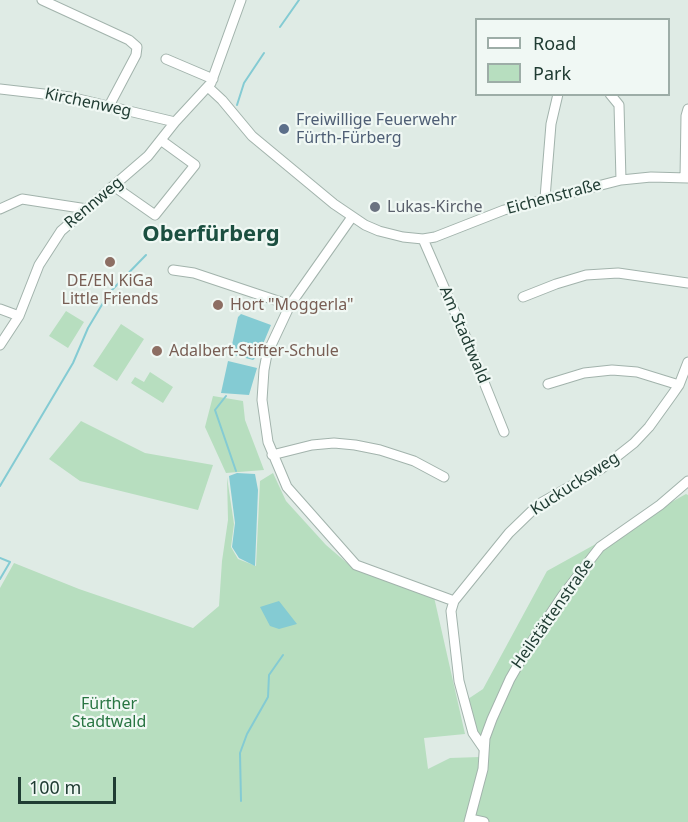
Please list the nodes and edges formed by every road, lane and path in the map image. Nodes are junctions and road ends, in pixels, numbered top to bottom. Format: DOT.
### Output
graph roads {
  1 [pos="242,0"];
  2 [pos="47,1"];
  3 [pos="166,58"];
  4 [pos="211,83"];
  5 [pos="0,89"];
  6 [pos="558,96"];
  7 [pos="612,96"];
  8 [pos="109,106"];
  9 [pos="688,109"];
  10 [pos="176,122"];
  11 [pos="162,141"];
  12 [pos="686,152"];
  13 [pos="686,178"];
  14 [pos="621,180"];
  15 [pos="115,187"];
  16 [pos="545,198"];
  17 [pos="0,209"];
  18 [pos="87,209"];
  19 [pos="352,217"];
  20 [pos="423,239"];
  21 [pos="173,270"];
  22 [pos="688,283"];
  23 [pos="523,297"];
  24 [pos="290,305"];
  25 [pos="0,309"];
  26 [pos="19,316"];
  27 [pos="0,345"];
  28 [pos="688,362"];
  29 [pos="548,384"];
  30 [pos="679,385"];
  31 [pos="504,432"];
  32 [pos="272,455"];
  33 [pos="444,477"];
  34 [pos="688,481"];
  35 [pos="454,601"];
  36 [pos="484,749"];
  37 [pos="469,821"];
  38 [pos="484,822"];
  1 -- 4 [label="street, Rennweg"];
  2 -- 8 [label="street"];
  3 -- 4 [label="street"];
  4 -- 10 [label="street, Rennweg"];
  4 -- 19 [label="street, Eichenstraße"];
  5 -- 8 [label="street, Kirchenweg"];
  6 -- 16 [label="street"];
  7 -- 14 [label="street, Eichenstraße"];
  8 -- 10 [label="street, Kirchenweg"];
  9 -- 12 [label="street, Eichenstraße"];
  10 -- 11 [label="street, Rennweg"];
  11 -- 15 [label="street, Rennweg"];
  11 -- 15 [label="street"];
  12 -- 13 [label="street, Eichenstraße"];
  13 -- 14 [label="street, Eichenstraße"];
  14 -- 16 [label="street, Eichenstraße"];
  15 -- 18 [label="street, Rennweg"];
  16 -- 20 [label="street, Eichenstraße"];
  17 -- 18 [label="street"];
  18 -- 26 [label="street, Rennweg"];
  19 -- 20 [label="street, Eichenstraße"];
  19 -- 24 [label="street"];
  20 -- 31 [label="street, Am Stadtwald"];
  21 -- 24 [label="street"];
  22 -- 23 [label="street"];
  24 -- 32 [label="street"];
  25 -- 26 [label="street"];
  26 -- 27 [label="street, Rennweg"];
  28 -- 30 [label="street, Kuckucksweg"];
  29 -- 30 [label="street"];
  30 -- 35 [label="street, Kuckucksweg"];
  32 -- 33 [label="street"];
  32 -- 35 [label="street"];
  34 -- 36 [label="street, Heilstättenstraße"];
  35 -- 36 [label="street"];
  36 -- 37 [label="street, Heilstättenstraße"];
  37 -- 38 [label="street"];
}
